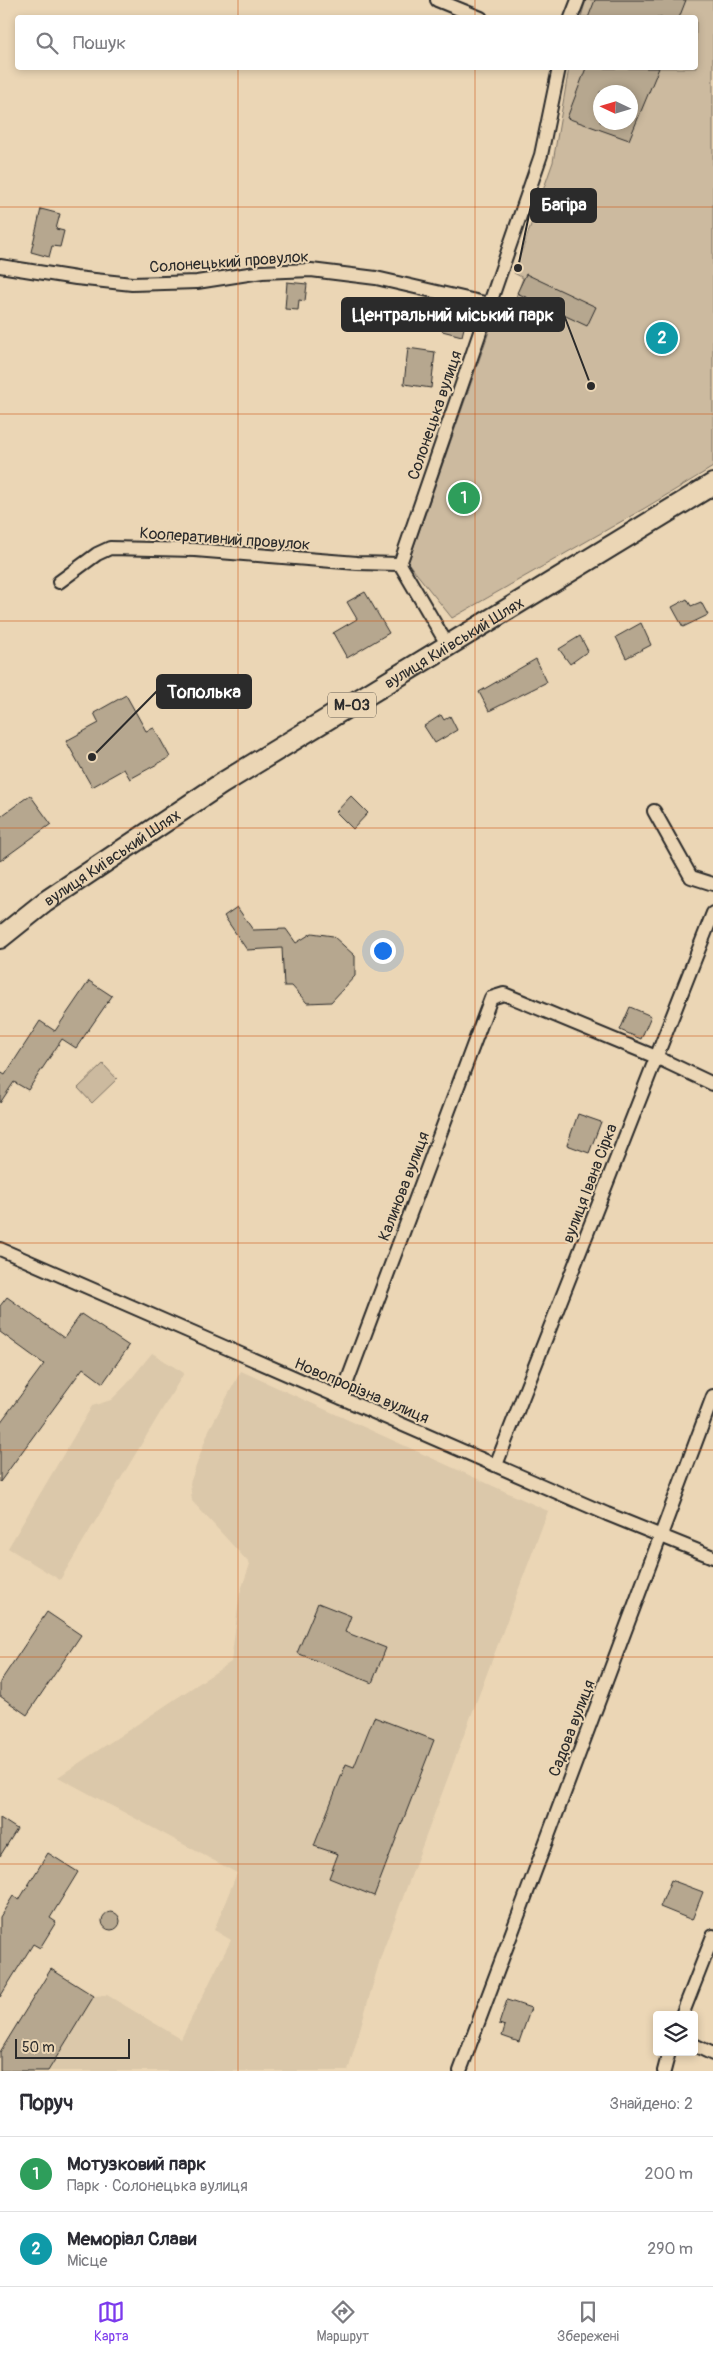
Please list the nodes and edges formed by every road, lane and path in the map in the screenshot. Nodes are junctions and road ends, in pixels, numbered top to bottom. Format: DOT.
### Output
graph roads {
  1 [pos="437,0"];
  2 [pos="578,0"];
  3 [pos="474,15"];
  4 [pos="572,15"];
  5 [pos="559,70"];
  6 [pos="0,266"];
  7 [pos="489,304"];
  8 [pos="713,484"];
  9 [pos="400,564"];
  10 [pos="59,582"];
  11 [pos="444,650"];
  12 [pos="654,811"];
  13 [pos="713,884"];
  14 [pos="713,913"];
  15 [pos="0,938"];
  16 [pos="656,1057"];
  17 [pos="713,1084"];
  18 [pos="0,1249"];
  19 [pos="713,1396"];
  20 [pos="341,1398"];
  21 [pos="496,1465"];
  22 [pos="661,1535"];
  23 [pos="713,1557"];
  24 [pos="713,1936"];
  25 [pos="684,2011"];
  26 [pos="698,2048"];
  27 [pos="713,2054"];
  28 [pos="668,2056"];
  29 [pos="460,2071"];
  30 [pos="664,2071"];
  1 -- 3 [label="street"];
  2 -- 4 [label="street"];
  5 -- 7 [label="street, Солонецька вулиця"];
  6 -- 7 [label="street, Солонецький провулок"];
  7 -- 9 [label="street, Солонецька вулиця"];
  8 -- 11 [label="highway, вулиця Київський Шлях / М-03"];
  9 -- 10 [label="street, Кооперативний провулок"];
  9 -- 11 [label="street"];
  11 -- 15 [label="highway, вулиця Київський Шлях / М-03"];
  12 -- 13 [label="street"];
  14 -- 16 [label="street, вулиця Івана Сірка"];
  16 -- 17 [label="street"];
  16 -- 20 [label="street, Калинова вулиця"];
  16 -- 21 [label="street, вулиця Івана Сірка"];
  18 -- 20 [label="street, Новопрорізна вулиця"];
  19 -- 22 [label="street, Садова вулиця"];
  20 -- 21 [label="street, Новопрорізна вулиця"];
  21 -- 22 [label="street, Новопрорізна вулиця"];
  22 -- 23 [label="street, Новопрорізна вулиця"];
  22 -- 29 [label="street, Садова вулиця"];
  24 -- 25 [label="street"];
  26 -- 27 [label="street"];
  28 -- 30 [label="street"];
}
